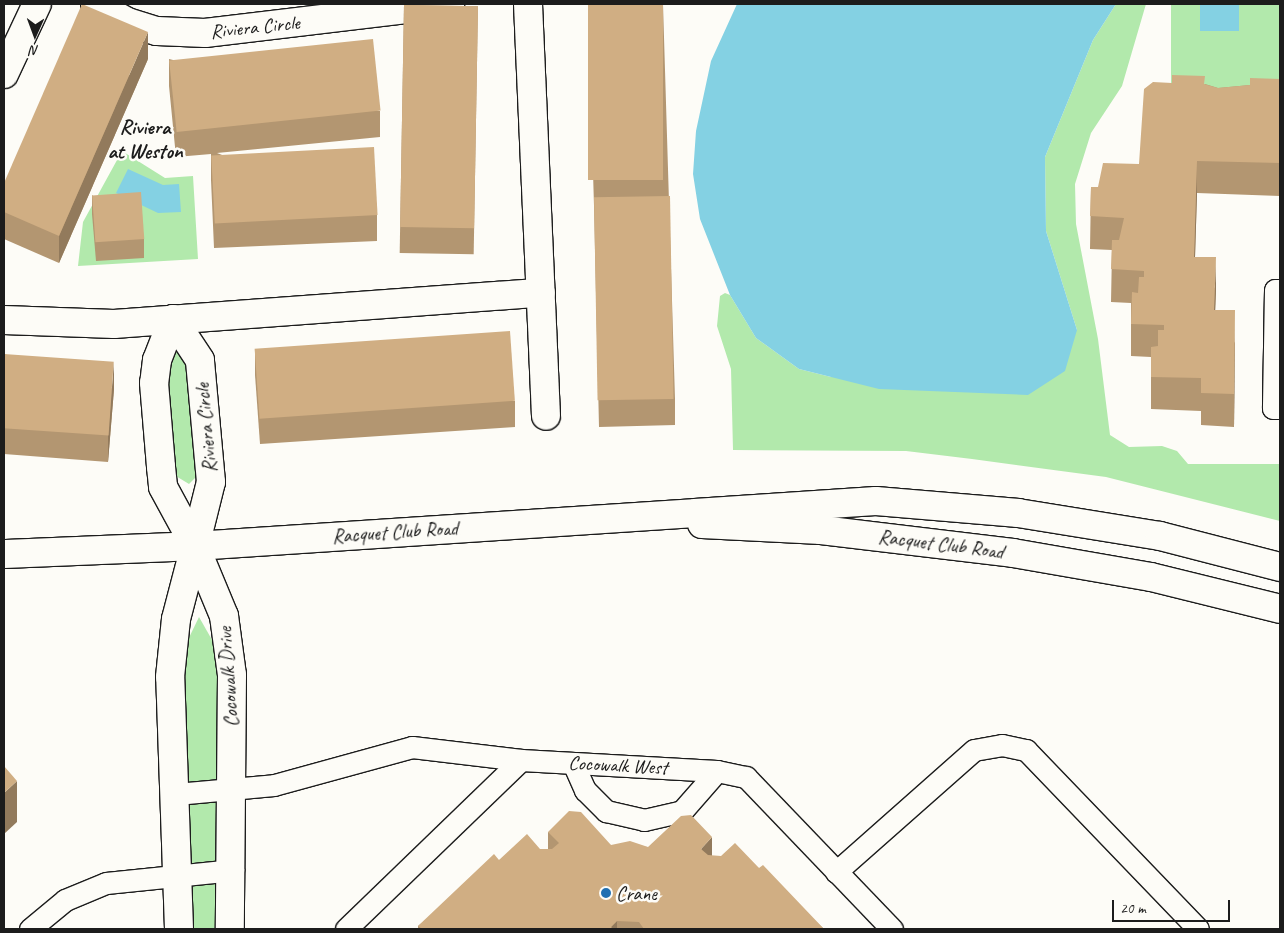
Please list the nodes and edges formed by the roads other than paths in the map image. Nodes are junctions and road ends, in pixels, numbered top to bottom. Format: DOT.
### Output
graph roads {
  1 [pos="37,4"];
  2 [pos="95,4"];
  3 [pos="450,4"];
  4 [pos="528,4"];
  5 [pos="4,74"];
  6 [pos="1280,290"];
  7 [pos="541,293"];
  8 [pos="173,319"];
  9 [pos="4,320"];
  10 [pos="1280,408"];
  11 [pos="546,416"];
  12 [pos="596,521"];
  13 [pos="4,535"];
  14 [pos="195,546"];
  15 [pos="4,554"];
  16 [pos="1280,567"];
  17 [pos="1280,609"];
  18 [pos="521,760"];
  19 [pos="573,763"];
  20 [pos="717,771"];
  21 [pos="233,789"];
  22 [pos="176,794"];
  23 [pos="233,870"];
  24 [pos="836,872"];
  25 [pos="178,875"];
  26 [pos="30,929"];
  27 [pos="179,929"];
  28 [pos="230,929"];
  29 [pos="346,929"];
  30 [pos="892,929"];
  31 [pos="1198,929"];
  1 -- 5 [label="street"];
  2 -- 3 [label="street, Riviera Circle"];
  4 -- 7 [label="street"];
  6 -- 10 [label="lane"];
  7 -- 8 [label="street"];
  7 -- 11 [label="street"];
  8 -- 9 [label="street"];
  8 -- 14 [label="street, Riviera Circle"];
  8 -- 14 [label="street"];
  12 -- 14 [label="street, Racquet Club Road"];
  12 -- 16 [label="street, Racquet Club Road"];
  12 -- 17 [label="street, Racquet Club Road"];
  13 -- 14 [label="street, Racquet Club Road"];
  14 -- 15 [label="street, Racquet Club Road"];
  14 -- 21 [label="street, Cocowalk Drive"];
  14 -- 22 [label="street"];
  18 -- 19 [label="lane, Cocowalk West"];
  18 -- 21 [label="lane, Cocowalk West"];
  18 -- 29 [label="lane"];
  19 -- 20 [label="lane, Cocowalk West"];
  19 -- 20 [label="lane"];
  20 -- 24 [label="lane, Cocowalk West"];
  21 -- 22 [label="lane, Cocowalk West"];
  21 -- 23 [label="street, Cocowalk Drive"];
  22 -- 25 [label="street"];
  23 -- 25 [label="lane"];
  23 -- 28 [label="street, Cocowalk Drive"];
  24 -- 30 [label="lane, Cocowalk West"];
  24 -- 31 [label="lane"];
  25 -- 26 [label="lane"];
  25 -- 27 [label="street"];
}
